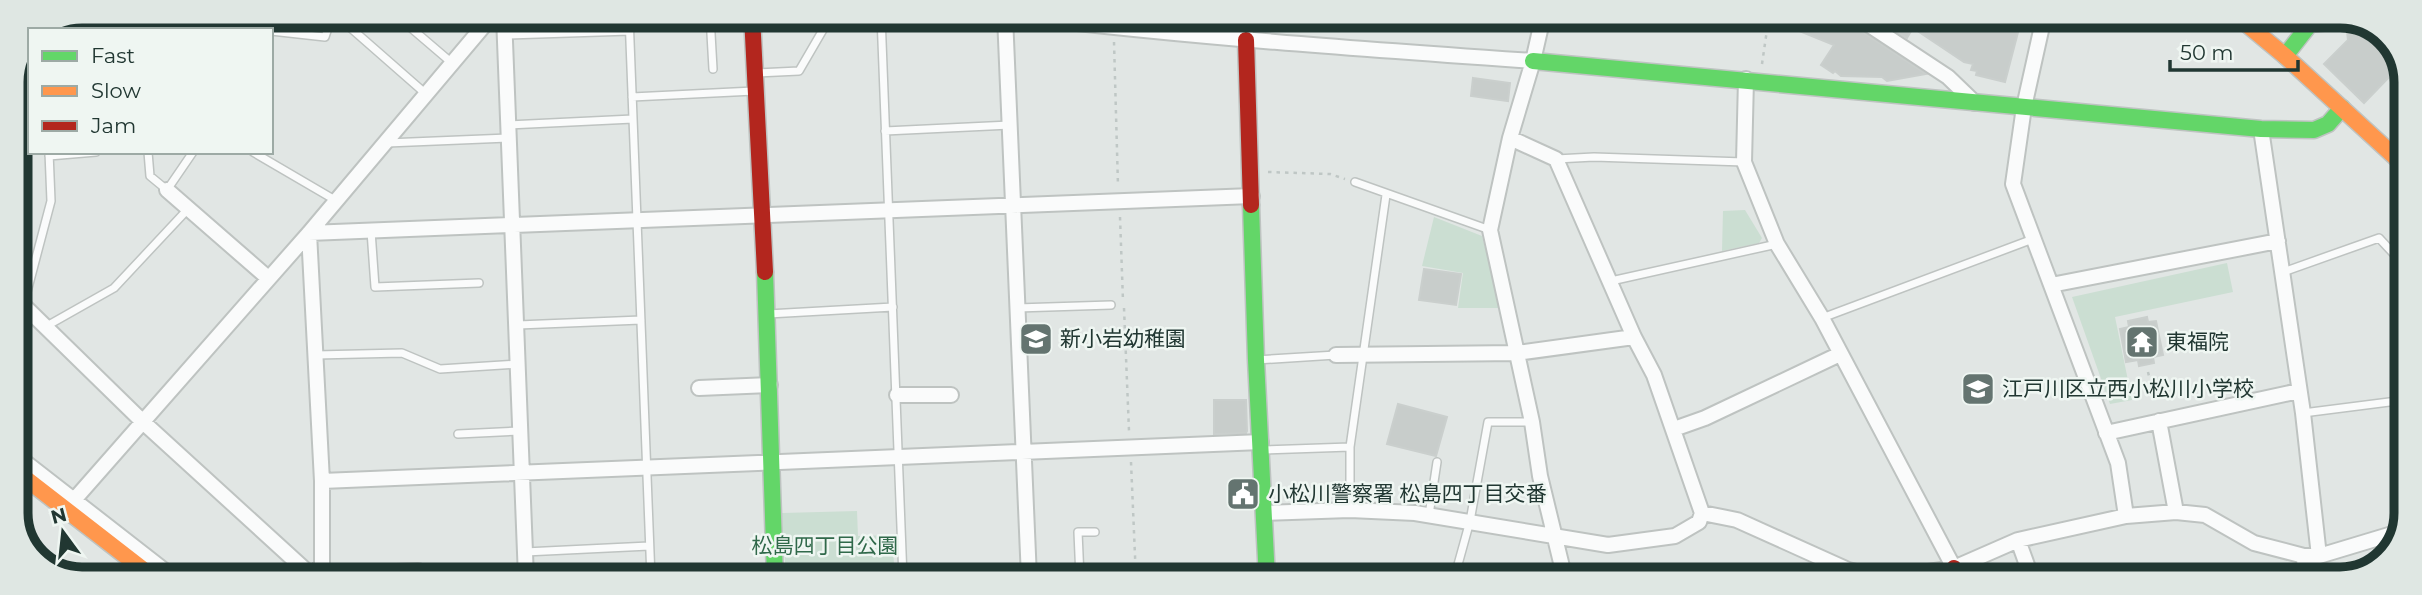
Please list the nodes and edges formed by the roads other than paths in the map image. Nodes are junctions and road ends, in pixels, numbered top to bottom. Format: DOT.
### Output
graph roads {
  1 [pos="329,28"];
  2 [pos="349,28"];
  3 [pos="411,28"];
  4 [pos="482,28"];
  5 [pos="505,28"];
  6 [pos="630,28"];
  7 [pos="711,28"];
  8 [pos="753,28"];
  9 [pos="824,28"];
  10 [pos="881,28"];
  11 [pos="1006,28"];
  12 [pos="1151,28"];
  13 [pos="1245,28"];
  14 [pos="1540,28"];
  15 [pos="1874,28"];
  16 [pos="1890,28"];
  17 [pos="2042,28"];
  18 [pos="2252,28"];
  19 [pos="2304,28"];
  20 [pos="273,30"];
  21 [pos="630,31"];
  22 [pos="505,35"];
  23 [pos="1885,35"];
  24 [pos="1245,40"];
  25 [pos="2285,55"];
  26 [pos="1533,61"];
  27 [pos="452,63"];
  28 [pos="713,69"];
  29 [pos="755,73"];
  30 [pos="1752,80"];
  31 [pos="757,91"];
  32 [pos="426,94"];
  33 [pos="632,97"];
  34 [pos="1975,103"];
  35 [pos="2024,107"];
  36 [pos="2342,108"];
  37 [pos="633,120"];
  38 [pos="1010,125"];
  39 [pos="2261,129"];
  40 [pos="885,131"];
  41 [pos="509,132"];
  42 [pos="1510,138"];
  43 [pos="383,144"];
  44 [pos="49,154"];
  45 [pos="149,154"];
  46 [pos="192,154"];
  47 [pos="256,154"];
  48 [pos="2394,156"];
  49 [pos="1556,159"];
  50 [pos="1744,162"];
  51 [pos="1354,182"];
  52 [pos="167,190"];
  53 [pos="1386,195"];
  54 [pos="1252,196"];
  55 [pos="335,200"];
  56 [pos="1013,205"];
  57 [pos="188,209"];
  58 [pos="888,209"];
  59 [pos="763,216"];
  60 [pos="637,221"];
  61 [pos="512,226"];
  62 [pos="1490,230"];
  63 [pos="371,231"];
  64 [pos="309,233"];
  65 [pos="2033,239"];
  66 [pos="2278,241"];
  67 [pos="1777,244"];
  68 [pos="2394,254"];
  69 [pos="2283,272"];
  70 [pos="28,276"];
  71 [pos="268,278"];
  72 [pos="1611,281"];
  73 [pos="479,283"];
  74 [pos="2051,285"];
  75 [pos="1111,305"];
  76 [pos="893,307"];
  77 [pos="1017,308"];
  78 [pos="767,314"];
  79 [pos="28,316"];
  80 [pos="1822,318"];
  81 [pos="641,320"];
  82 [pos="517,325"];
  83 [pos="45,327"];
  84 [pos="1633,337"];
  85 [pos="1363,353"];
  86 [pos="1517,354"];
  87 [pos="1840,354"];
  88 [pos="315,355"];
  89 [pos="1336,355"];
  90 [pos="1256,360"];
  91 [pos="519,364"];
  92 [pos="770,385"];
  93 [pos="699,388"];
  94 [pos="2299,391"];
  95 [pos="897,395"];
  96 [pos="951,395"];
  97 [pos="2394,401"];
  98 [pos="2302,413"];
  99 [pos="2158,416"];
  100 [pos="143,422"];
  101 [pos="1532,422"];
  102 [pos="1674,429"];
  103 [pos="520,431"];
  104 [pos="2106,432"];
  105 [pos="458,434"];
  106 [pos="1260,446"];
  107 [pos="1350,447"];
  108 [pos="1023,452"];
  109 [pos="899,457"];
  110 [pos="1437,461"];
  111 [pos="773,463"];
  112 [pos="28,464"];
  113 [pos="646,468"];
  114 [pos="522,473"];
  115 [pos="28,480"];
  116 [pos="322,481"];
  117 [pos="74,500"];
  118 [pos="1350,510"];
  119 [pos="2176,512"];
  120 [pos="1264,513"];
  121 [pos="1702,513"];
  122 [pos="1429,515"];
  123 [pos="2126,516"];
  124 [pos="1470,521"];
  125 [pos="1095,532"];
  126 [pos="2390,535"];
  127 [pos="1555,538"];
  128 [pos="2018,540"];
  129 [pos="649,546"];
  130 [pos="525,552"];
  131 [pos="2304,556"];
  132 [pos="2319,556"];
  133 [pos="140,567"];
  134 [pos="160,567"];
  135 [pos="300,567"];
  136 [pos="320,567"];
  137 [pos="526,567"];
  138 [pos="650,567"];
  139 [pos="775,567"];
  140 [pos="903,567"];
  141 [pos="1028,567"];
  142 [pos="1079,567"];
  143 [pos="1266,567"];
  144 [pos="1457,567"];
  145 [pos="1562,567"];
  146 [pos="1841,567"];
  147 [pos="1949,567"];
  148 [pos="1968,567"];
  149 [pos="2028,567"];
  150 [pos="2304,567"];
  1 -- 20 [label="lane"];
  2 -- 32 [label="lane"];
  3 -- 27 [label="lane"];
  4 -- 27 [label="street"];
  5 -- 22 [label="street"];
  6 -- 21 [label="lane"];
  7 -- 28 [label="lane"];
  8 -- 29 [label="street"];
  9 -- 29 [label="lane"];
  10 -- 40 [label="lane"];
  11 -- 38 [label="street"];
  12 -- 24 [label="street"];
  13 -- 24 [label="street"];
  14 -- 26 [label="street"];
  15 -- 23 [label="street"];
  16 -- 23 [label="lane"];
  17 -- 35 [label="street"];
  18 -- 25 [label="street"];
  19 -- 25 [label="street"];
  21 -- 22 [label="lane"];
  21 -- 33 [label="lane"];
  22 -- 41 [label="street"];
  23 -- 34 [label="street"];
  24 -- 26 [label="street"];
  24 -- 54 [label="street"];
  25 -- 36 [label="street"];
  26 -- 30 [label="street"];
  26 -- 42 [label="street"];
  27 -- 32 [label="street"];
  29 -- 31 [label="street"];
  30 -- 34 [label="street"];
  30 -- 50 [label="street"];
  31 -- 33 [label="lane"];
  31 -- 59 [label="street"];
  32 -- 43 [label="street"];
  33 -- 37 [label="lane"];
  34 -- 35 [label="street"];
  35 -- 39 [label="street"];
  35 -- 65 [label="street"];
  36 -- 39 [label="street"];
  36 -- 48 [label="street"];
  37 -- 41 [label="lane"];
  37 -- 60 [label="lane"];
  38 -- 40 [label="lane"];
  38 -- 56 [label="street"];
  39 -- 66 [label="street"];
  40 -- 58 [label="lane"];
  41 -- 43 [label="lane"];
  41 -- 61 [label="street"];
  42 -- 49 [label="street"];
  42 -- 62 [label="street"];
  43 -- 55 [label="street"];
  44 -- 70 [label="lane"];
  45 -- 52 [label="lane"];
  46 -- 52 [label="lane"];
  47 -- 55 [label="lane"];
  49 -- 50 [label="lane"];
  49 -- 72 [label="street"];
  50 -- 67 [label="street"];
  51 -- 53 [label="lane"];
  52 -- 57 [label="street"];
  53 -- 62 [label="lane"];
  53 -- 85 [label="lane"];
  54 -- 56 [label="street"];
  54 -- 90 [label="street"];
  55 -- 64 [label="street"];
  56 -- 58 [label="street"];
  56 -- 77 [label="street"];
  57 -- 71 [label="street"];
  57 -- 83 [label="lane"];
  58 -- 59 [label="street"];
  58 -- 76 [label="lane"];
  59 -- 60 [label="street"];
  59 -- 78 [label="street"];
  60 -- 61 [label="street"];
  60 -- 81 [label="lane"];
  61 -- 63 [label="street"];
  61 -- 82 [label="street"];
  62 -- 86 [label="street"];
  63 -- 64 [label="street"];
  63 -- 73 [label="lane"];
  64 -- 71 [label="street"];
  64 -- 88 [label="street"];
  65 -- 74 [label="street"];
  65 -- 80 [label="lane"];
  66 -- 69 [label="street"];
  66 -- 74 [label="street"];
  67 -- 72 [label="lane"];
  67 -- 80 [label="street"];
  68 -- 69 [label="lane"];
  69 -- 94 [label="street"];
  71 -- 100 [label="street"];
  72 -- 84 [label="street"];
  74 -- 104 [label="street"];
  75 -- 77 [label="lane"];
  76 -- 78 [label="lane"];
  76 -- 95 [label="lane"];
  77 -- 108 [label="street"];
  78 -- 92 [label="street"];
  79 -- 83 [label="street"];
  80 -- 87 [label="street"];
  81 -- 82 [label="lane"];
  81 -- 113 [label="lane"];
  82 -- 91 [label="street"];
  83 -- 100 [label="street"];
  84 -- 86 [label="street"];
  84 -- 102 [label="street"];
  85 -- 86 [label="street"];
  85 -- 89 [label="street"];
  85 -- 107 [label="lane"];
  86 -- 101 [label="street"];
  87 -- 102 [label="street"];
  87 -- 147 [label="street"];
  88 -- 91 [label="lane"];
  88 -- 116 [label="street"];
  89 -- 90 [label="lane"];
  90 -- 106 [label="street"];
  91 -- 103 [label="street"];
  92 -- 93 [label="street"];
  92 -- 111 [label="street"];
  94 -- 98 [label="street"];
  94 -- 99 [label="street"];
  95 -- 96 [label="street"];
  95 -- 109 [label="lane"];
  97 -- 98 [label="lane"];
  98 -- 132 [label="street"];
  99 -- 104 [label="street"];
  99 -- 119 [label="street"];
  100 -- 117 [label="street"];
  100 -- 135 [label="street"];
  101 -- 124 [label="lane"];
  101 -- 127 [label="street"];
  102 -- 121 [label="street"];
  103 -- 105 [label="lane"];
  103 -- 114 [label="street"];
  104 -- 123 [label="street"];
  106 -- 107 [label="lane"];
  106 -- 108 [label="street"];
  106 -- 120 [label="street"];
  107 -- 118 [label="lane"];
  108 -- 109 [label="street"];
  108 -- 141 [label="street"];
  109 -- 111 [label="street"];
  109 -- 140 [label="lane"];
  110 -- 122 [label="lane"];
  111 -- 113 [label="street"];
  111 -- 139 [label="street"];
  112 -- 117 [label="street"];
  113 -- 114 [label="street"];
  113 -- 129 [label="lane"];
  114 -- 116 [label="street"];
  114 -- 130 [label="street"];
  115 -- 133 [label="street"];
  116 -- 136 [label="street"];
  117 -- 134 [label="street"];
  118 -- 120 [label="street"];
  118 -- 122 [label="street"];
  119 -- 123 [label="street"];
  119 -- 131 [label="street"];
  120 -- 143 [label="street"];
  121 -- 127 [label="street"];
  121 -- 146 [label="street"];
  122 -- 124 [label="street"];
  123 -- 128 [label="street"];
  124 -- 127 [label="street"];
  124 -- 144 [label="lane"];
  125 -- 142 [label="lane"];
  126 -- 132 [label="street"];
  127 -- 145 [label="street"];
  128 -- 148 [label="street"];
  128 -- 149 [label="street"];
  129 -- 130 [label="lane"];
  129 -- 138 [label="lane"];
  130 -- 137 [label="street"];
  131 -- 132 [label="street"];
  131 -- 150 [label="street"];
}
